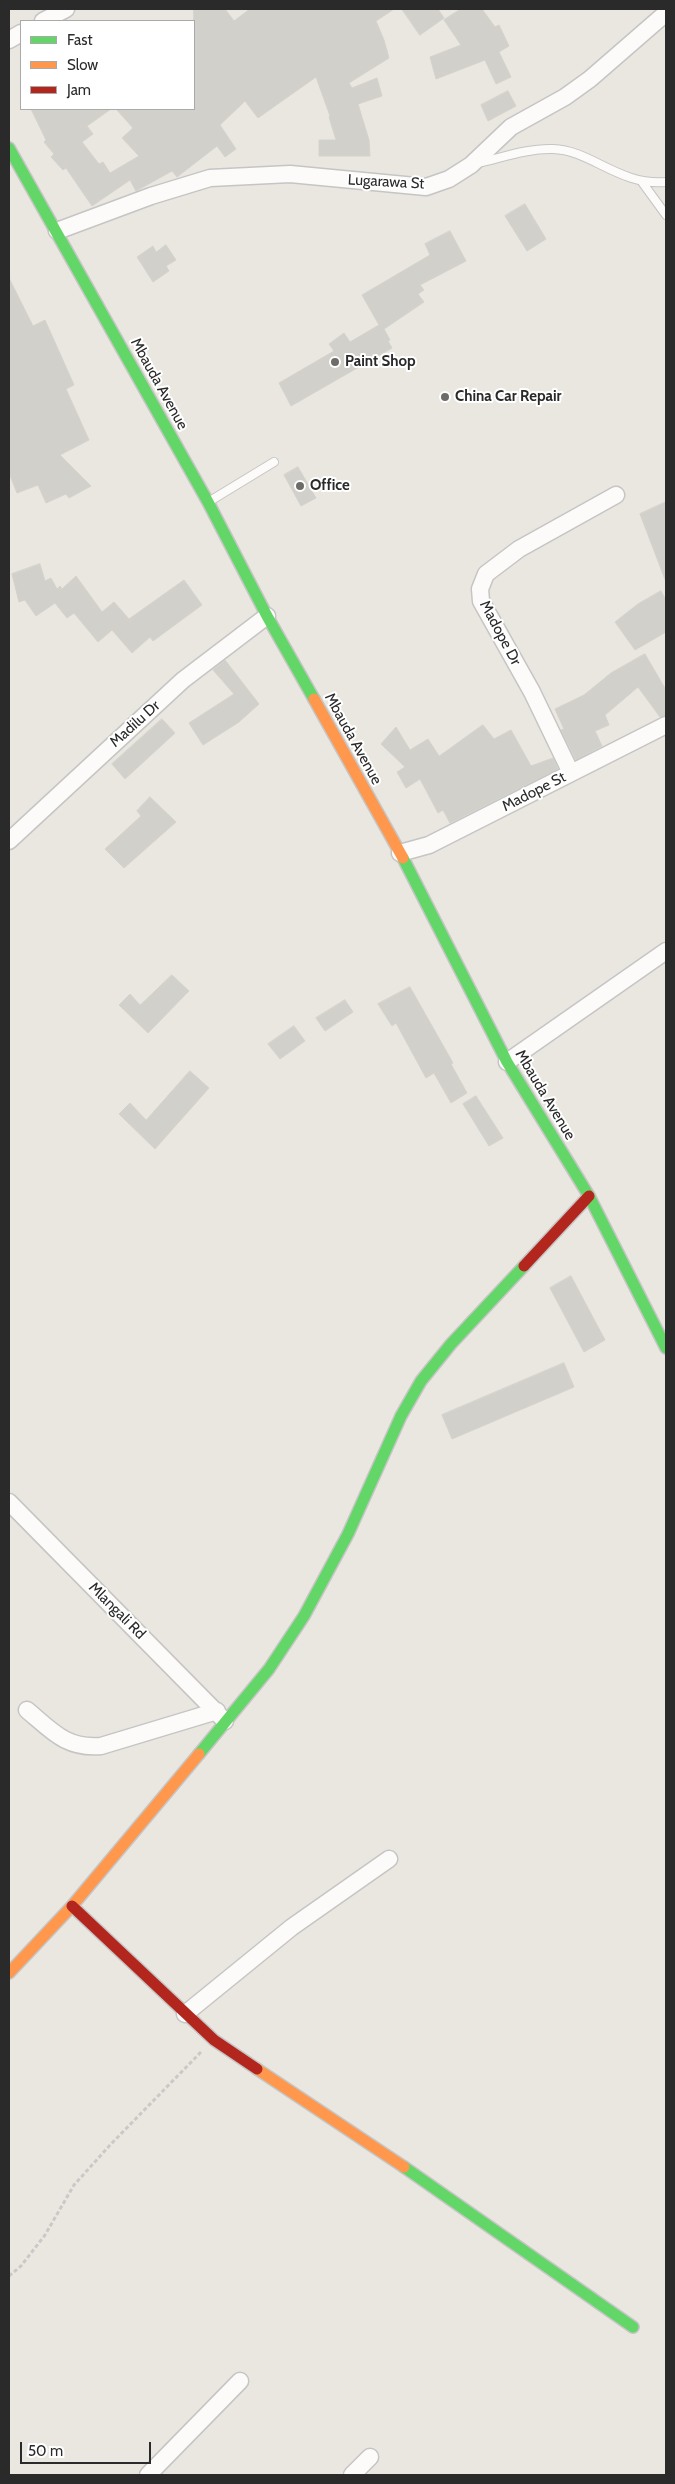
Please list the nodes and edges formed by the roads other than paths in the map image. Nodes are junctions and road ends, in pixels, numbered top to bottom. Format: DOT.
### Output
graph roads {
  1 [pos="66,9"];
  2 [pos="666,13"];
  3 [pos="45,20"];
  4 [pos="20,34"];
  5 [pos="9,40"];
  6 [pos="9,148"];
  7 [pos="471,165"];
  8 [pos="642,182"];
  9 [pos="666,182"];
  10 [pos="666,215"];
  11 [pos="56,231"];
  12 [pos="274,462"];
  13 [pos="616,496"];
  14 [pos="208,502"];
  15 [pos="267,616"];
  16 [pos="666,725"];
  17 [pos="571,773"];
  18 [pos="9,840"];
  19 [pos="400,853"];
  20 [pos="666,951"];
  21 [pos="507,1062"];
  22 [pos="589,1196"];
  23 [pos="666,1348"];
  24 [pos="9,1502"];
  25 [pos="27,1710"];
  26 [pos="221,1716"];
  27 [pos="389,1859"];
  28 [pos="72,1906"];
  29 [pos="9,1974"];
  30 [pos="184,2014"];
  31 [pos="633,2327"];
  32 [pos="240,2381"];
  33 [pos="370,2457"];
  34 [pos="148,2475"];
  35 [pos="352,2475"];
  1 -- 3 [label="street"];
  2 -- 7 [label="street, Lugarawa St"];
  4 -- 5 [label="street"];
  6 -- 11 [label="street, Mbauda Avenue"];
  7 -- 8 [label="lane"];
  7 -- 11 [label="street, Lugarawa St"];
  8 -- 9 [label="lane"];
  8 -- 10 [label="lane"];
  11 -- 14 [label="street, Mbauda Avenue"];
  12 -- 14 [label="lane"];
  13 -- 17 [label="street, Madope Dr"];
  14 -- 15 [label="street, Mbauda Avenue"];
  15 -- 18 [label="street, Madilu Dr"];
  15 -- 19 [label="street, Mbauda Avenue"];
  16 -- 17 [label="street, Madope St"];
  17 -- 19 [label="street, Madope St"];
  19 -- 21 [label="street, Mbauda Avenue"];
  20 -- 21 [label="street"];
  21 -- 22 [label="street, Mbauda Avenue"];
  22 -- 23 [label="street, Mbauda Avenue"];
  22 -- 26 [label="street"];
  24 -- 26 [label="street, Mlangali Rd"];
  25 -- 26 [label="street"];
  26 -- 28 [label="street"];
  27 -- 30 [label="street"];
  28 -- 29 [label="street"];
  28 -- 30 [label="street"];
  30 -- 31 [label="street"];
  32 -- 34 [label="street"];
  33 -- 35 [label="street"];
}
